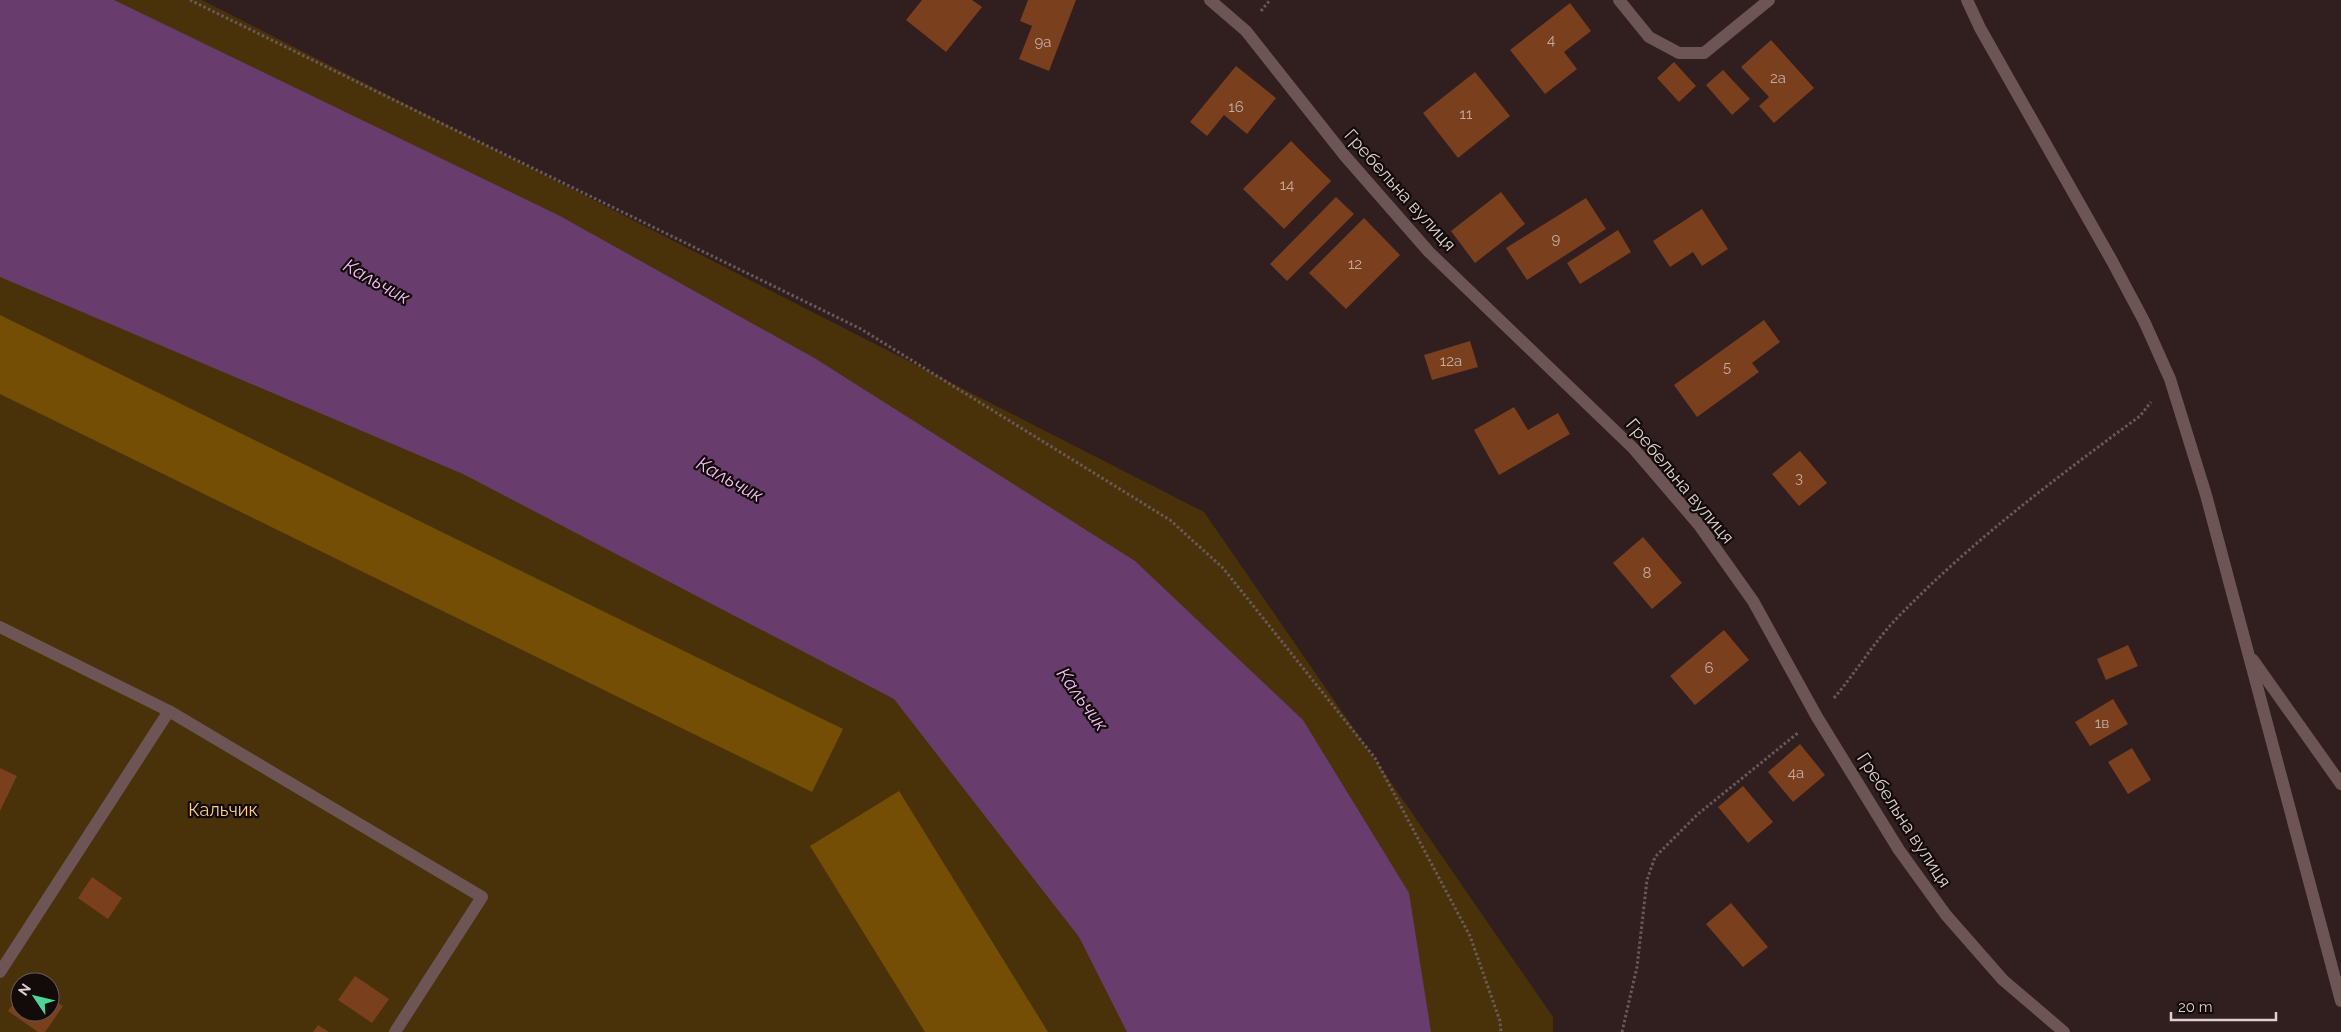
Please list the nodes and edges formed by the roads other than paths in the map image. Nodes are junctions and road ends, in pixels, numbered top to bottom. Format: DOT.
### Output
graph roads {
  1 [pos="1210,0"];
  2 [pos="1619,0"];
  3 [pos="1769,0"];
  4 [pos="1967,0"];
  5 [pos="0,627"];
  6 [pos="2249,653"];
  7 [pos="169,712"];
  8 [pos="2341,784"];
  9 [pos="0,972"];
  10 [pos="2338,979"];
  11 [pos="2341,1001"];
  12 [pos="395,1032"];
  13 [pos="2064,1032"];
  1 -- 13 [label="street, Гребельна вулиця"];
  2 -- 3 [label="street"];
  4 -- 6 [label="street"];
  5 -- 7 [label="street"];
  6 -- 8 [label="street"];
  6 -- 10 [label="street"];
  7 -- 9 [label="street"];
  7 -- 12 [label="street"];
  10 -- 11 [label="street"];
}
